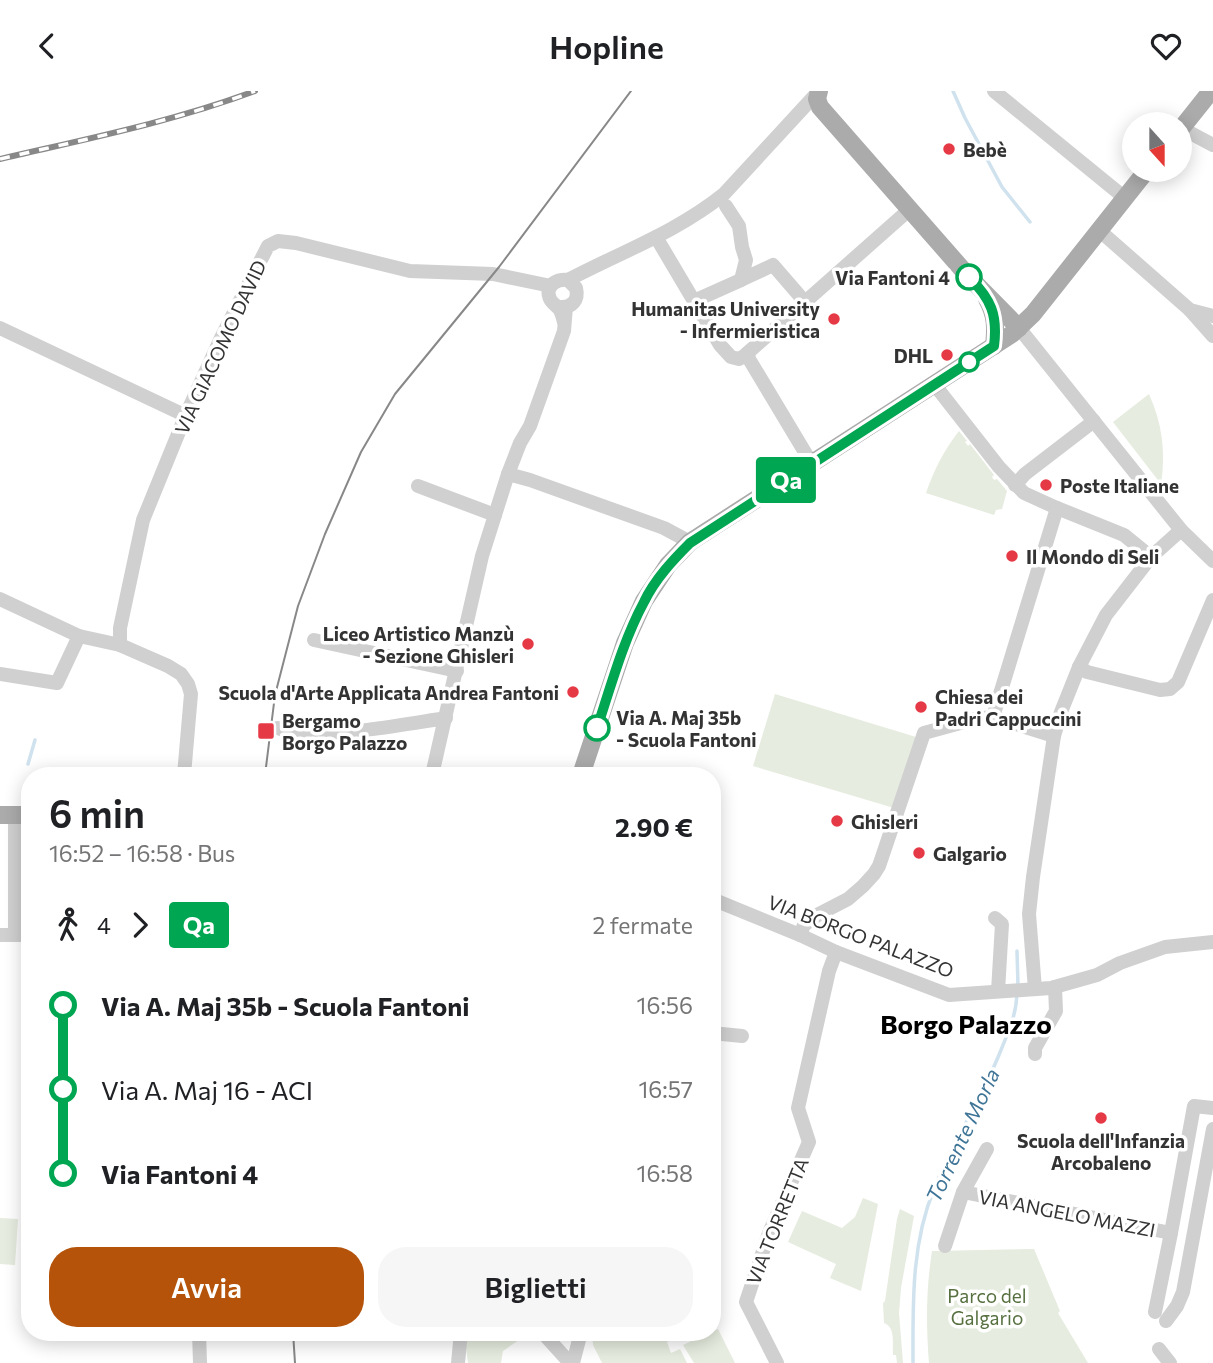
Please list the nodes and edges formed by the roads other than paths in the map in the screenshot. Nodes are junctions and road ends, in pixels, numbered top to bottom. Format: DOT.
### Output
graph roads {
  1 [pos="994,91"];
  2 [pos="1211,91"];
  3 [pos="815,100"];
  4 [pos="1192,114"];
  5 [pos="1192,135"];
  6 [pos="1213,145"];
  7 [pos="1138,182"];
  8 [pos="1125,198"];
  9 [pos="726,206"];
  10 [pos="910,209"];
  11 [pos="1100,231"];
  12 [pos="656,237"];
  13 [pos="741,279"];
  14 [pos="571,282"];
  15 [pos="551,286"];
  16 [pos="981,290"];
  17 [pos="694,301"];
  18 [pos="805,302"];
  19 [pos="562,307"];
  20 [pos="1190,310"];
  21 [pos="1213,316"];
  22 [pos="0,328"];
  23 [pos="1019,328"];
  24 [pos="1213,336"];
  25 [pos="994,346"];
  26 [pos="748,353"];
  27 [pos="934,384"];
  28 [pos="185,417"];
  29 [pos="1094,421"];
  30 [pos="812,464"];
  31 [pos="508,474"];
  32 [pos="1015,485"];
  33 [pos="418,486"];
  34 [pos="1057,508"];
  35 [pos="495,515"];
  36 [pos="1181,530"];
  37 [pos="690,543"];
  38 [pos="1152,557"];
  39 [pos="1213,561"];
  40 [pos="0,599"];
  41 [pos="1213,600"];
  42 [pos="79,636"];
  43 [pos="314,640"];
  44 [pos="120,645"];
  45 [pos="1079,667"];
  46 [pos="457,671"];
  47 [pos="0,674"];
  48 [pos="993,717"];
  49 [pos="446,718"];
  50 [pos="278,729"];
  51 [pos="1055,736"];
  52 [pos="185,767"];
  53 [pos="434,767"];
  54 [pos="584,767"];
  55 [pos="15,815"];
  56 [pos="721,903"];
  57 [pos="995,918"];
  58 [pos="15,935"];
  59 [pos="800,935"];
  60 [pos="1213,942"];
  61 [pos="836,952"];
  62 [pos="1055,987"];
  63 [pos="1033,989"];
  64 [pos="1001,991"];
  65 [pos="721,1034"];
  66 [pos="742,1036"];
  67 [pos="1035,1054"];
  68 [pos="1213,1108"];
  69 [pos="1213,1129"];
  70 [pos="986,1149"];
  71 [pos="962,1192"];
  72 [pos="1171,1233"];
  73 [pos="945,1246"];
  74 [pos="200,1341"];
  75 [pos="460,1341"];
  76 [pos="553,1341"];
  77 [pos="578,1341"];
  78 [pos="1159,1349"];
  79 [pos="200,1363"];
  80 [pos="458,1363"];
  81 [pos="571,1363"];
  82 [pos="778,1363"];
  83 [pos="1170,1363"];
  1 -- 8 [label="street"];
  2 -- 4 [label="main road"];
  3 -- 10 [label="main road"];
  3 -- 12 [label="street"];
  5 -- 6 [label="street"];
  7 -- 8 [label="main road"];
  8 -- 11 [label="main road"];
  9 -- 13 [label="street"];
  10 -- 16 [label="main road"];
  10 -- 18 [label="street"];
  11 -- 20 [label="street"];
  11 -- 23 [label="main road"];
  12 -- 14 [label="street"];
  12 -- 17 [label="street"];
  13 -- 17 [label="street"];
  13 -- 18 [label="street"];
  14 -- 15 [label="street"];
  14 -- 19 [label="street"];
  15 -- 19 [label="street"];
  15 -- 28 [label="street, VIA GIACOMO DAVID"];
  16 -- 23 [label="main road"];
  16 -- 25 [label="main road"];
  17 -- 26 [label="street"];
  18 -- 26 [label="street"];
  19 -- 31 [label="street"];
  20 -- 21 [label="street"];
  20 -- 24 [label="street"];
  22 -- 28 [label="street"];
  23 -- 25 [label="main road"];
  23 -- 29 [label="street"];
  25 -- 27 [label="main road"];
  26 -- 30 [label="street"];
  27 -- 30 [label="main road"];
  27 -- 32 [label="street"];
  28 -- 44 [label="street, VIA GIACOMO DAVID"];
  29 -- 32 [label="street"];
  29 -- 36 [label="street"];
  30 -- 37 [label="main road"];
  31 -- 35 [label="street"];
  31 -- 37 [label="street"];
  32 -- 34 [label="street"];
  33 -- 35 [label="street"];
  34 -- 38 [label="street"];
  34 -- 48 [label="street"];
  35 -- 46 [label="street"];
  36 -- 38 [label="street"];
  36 -- 39 [label="street"];
  37 -- 54 [label="main road"];
  38 -- 45 [label="street"];
  40 -- 42 [label="street"];
  41 -- 45 [label="street"];
  42 -- 44 [label="street"];
  42 -- 47 [label="street"];
  43 -- 46 [label="street"];
  44 -- 52 [label="street"];
  45 -- 51 [label="street"];
  46 -- 49 [label="street"];
  48 -- 51 [label="street"];
  48 -- 59 [label="street"];
  49 -- 50 [label="street"];
  49 -- 53 [label="street"];
  51 -- 63 [label="street"];
  55 -- 58 [label="street"];
  56 -- 59 [label="street, VIA BORGO PALAZZO"];
  57 -- 64 [label="street"];
  59 -- 61 [label="street, VIA BORGO PALAZZO"];
  60 -- 62 [label="street, VIA BORGO PALAZZO"];
  61 -- 64 [label="street, VIA BORGO PALAZZO"];
  61 -- 82 [label="street, VIA TORRETTA"];
  62 -- 63 [label="street, VIA BORGO PALAZZO"];
  62 -- 67 [label="street"];
  63 -- 64 [label="street, VIA BORGO PALAZZO"];
  65 -- 66 [label="street"];
  68 -- 72 [label="street, VIA ANGELO MAZZI"];
  69 -- 72 [label="street, VIA ANGELO MAZZI"];
  70 -- 71 [label="street, VIA ANGELO MAZZI"];
  71 -- 72 [label="street, VIA ANGELO MAZZI"];
  71 -- 73 [label="street, VIA ANGELO MAZZI"];
  74 -- 79 [label="street"];
  75 -- 80 [label="street"];
  76 -- 81 [label="street"];
  77 -- 81 [label="street"];
  78 -- 83 [label="street"];
}
